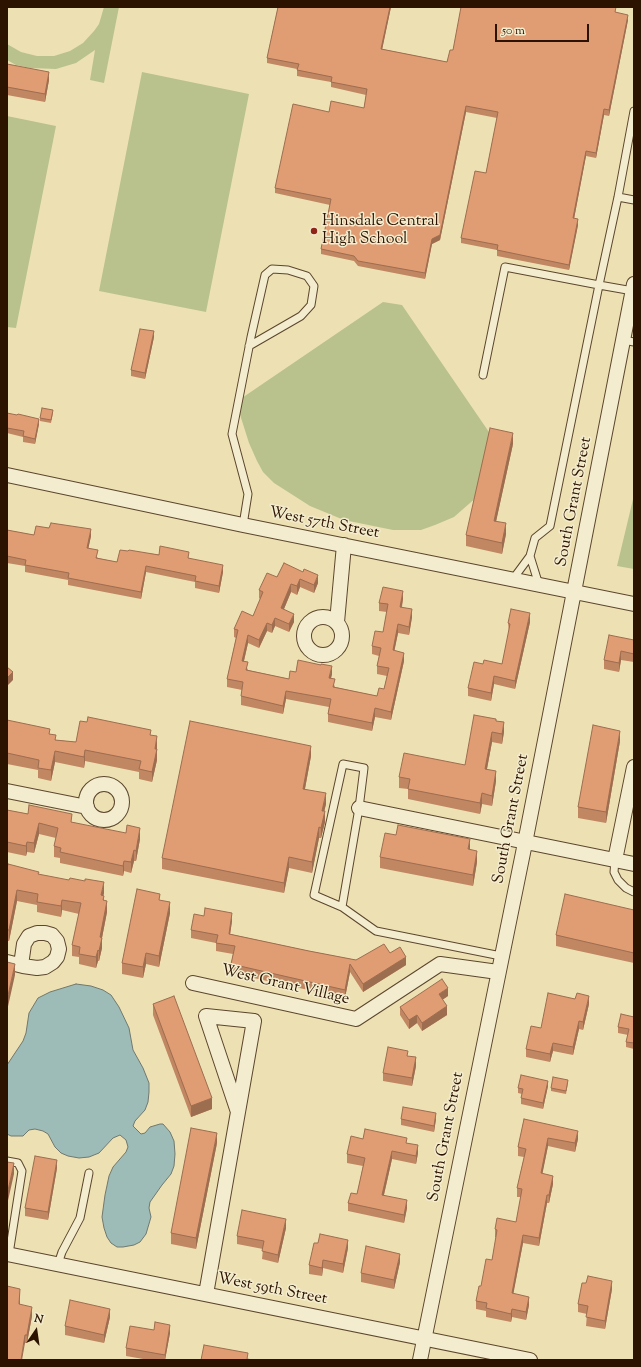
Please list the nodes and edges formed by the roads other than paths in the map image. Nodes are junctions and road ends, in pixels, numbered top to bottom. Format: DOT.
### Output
graph roads {
  1 [pos="634,111"];
  2 [pos="618,197"];
  3 [pos="634,200"];
  4 [pos="599,285"];
  5 [pos="633,288"];
  6 [pos="629,341"];
  7 [pos="249,346"];
  8 [pos="483,375"];
  9 [pos="7,475"];
  10 [pos="244,525"];
  11 [pos="344,545"];
  12 [pos="530,556"];
  13 [pos="513,579"];
  14 [pos="539,585"];
  15 [pos="575,592"];
  16 [pos="634,604"];
  17 [pos="337,622"];
  18 [pos="634,767"];
  19 [pos="7,791"];
  20 [pos="87,807"];
  21 [pos="359,808"];
  22 [pos="525,843"];
  23 [pos="615,860"];
  24 [pos="634,864"];
  25 [pos="634,892"];
  26 [pos="342,907"];
  27 [pos="501,956"];
  28 [pos="498,972"];
  29 [pos="193,983"];
  30 [pos="238,1112"];
  31 [pos="7,1161"];
  32 [pos="89,1173"];
  33 [pos="8,1254"];
  34 [pos="58,1264"];
  35 [pos="206,1294"];
  36 [pos="424,1338"];
  37 [pos="420,1360"];
  38 [pos="530,1360"];
  1 -- 2 [label="lane"];
  2 -- 3 [label="lane"];
  2 -- 4 [label="lane"];
  4 -- 5 [label="lane"];
  4 -- 8 [label="lane"];
  4 -- 12 [label="lane"];
  5 -- 6 [label="street, South Grant Street"];
  6 -- 15 [label="street, South Grant Street"];
  7 -- 7 [label="lane"];
  7 -- 10 [label="lane"];
  9 -- 10 [label="street, West 57th Street"];
  10 -- 11 [label="street, West 57th Street"];
  11 -- 13 [label="street, West 57th Street"];
  11 -- 17 [label="street"];
  12 -- 13 [label="lane"];
  12 -- 14 [label="lane"];
  13 -- 14 [label="street, West 57th Street"];
  14 -- 15 [label="street, West 57th Street"];
  15 -- 16 [label="street, West 57th Street"];
  15 -- 22 [label="street, South Grant Street"];
  18 -- 23 [label="street"];
  19 -- 20 [label="street"];
  21 -- 22 [label="street"];
  21 -- 26 [label="lane"];
  21 -- 26 [label="lane"];
  22 -- 23 [label="street"];
  22 -- 27 [label="street, South Grant Street"];
  23 -- 24 [label="street"];
  23 -- 25 [label="lane"];
  26 -- 27 [label="lane"];
  27 -- 28 [label="street, South Grant Street"];
  28 -- 29 [label="street, West Grant Village"];
  28 -- 36 [label="street, South Grant Street"];
  30 -- 30 [label="street"];
  30 -- 35 [label="street"];
  31 -- 33 [label="lane"];
  32 -- 34 [label="lane"];
  33 -- 34 [label="street, West 59th Street"];
  34 -- 35 [label="street, West 59th Street"];
  35 -- 36 [label="street, West 59th Street"];
  36 -- 37 [label="street, South Grant Street"];
  36 -- 38 [label="street, West 59th Street"];
}
